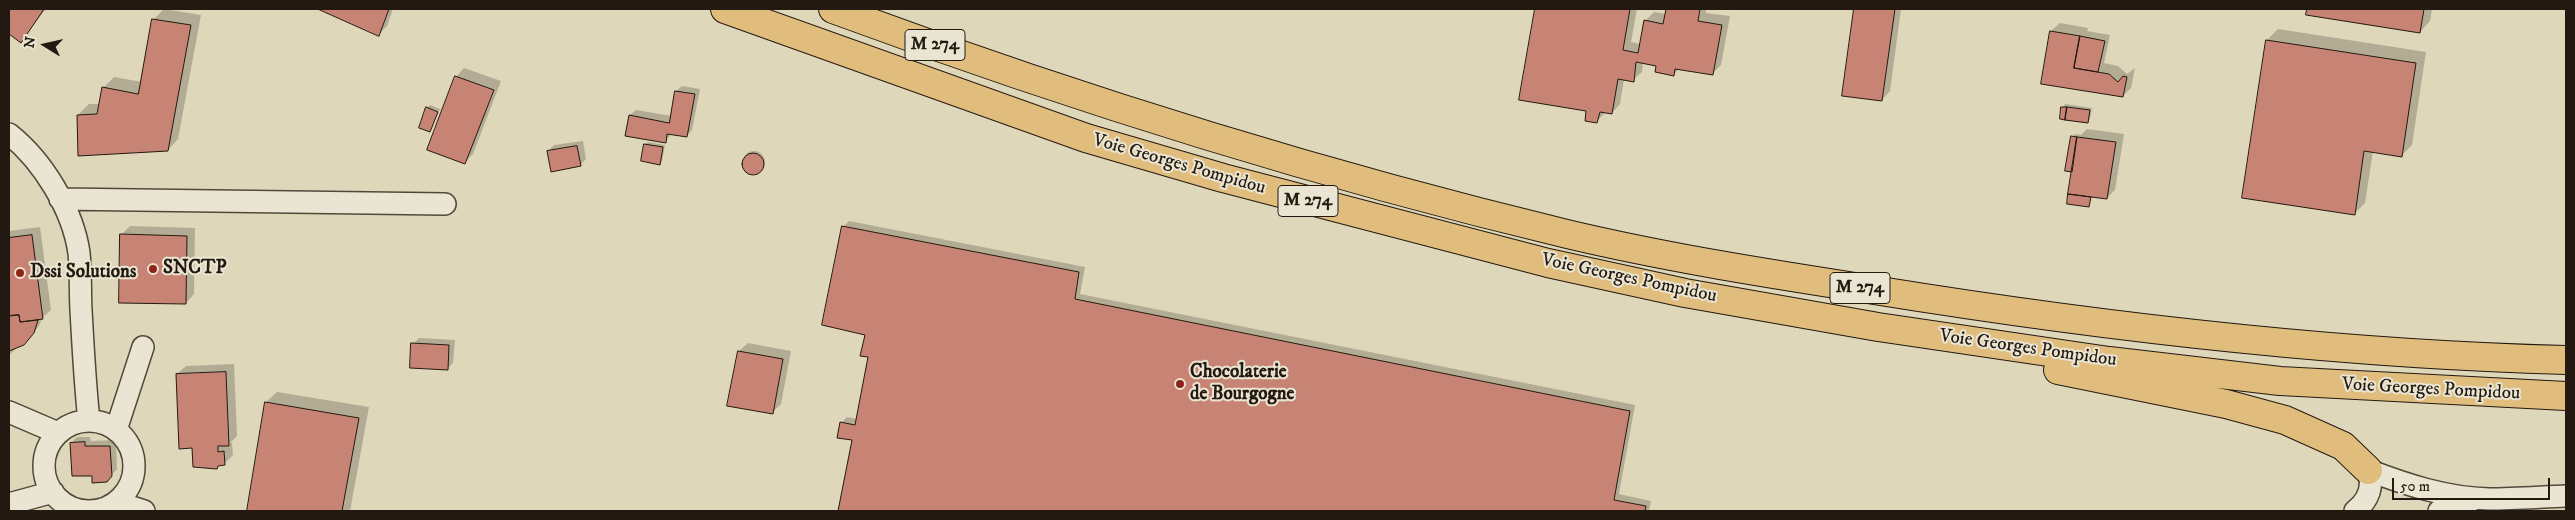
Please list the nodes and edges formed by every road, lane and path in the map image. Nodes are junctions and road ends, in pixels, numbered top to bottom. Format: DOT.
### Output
graph roads {
  1 [pos="710,9"];
  2 [pos="725,9"];
  3 [pos="834,9"];
  4 [pos="888,9"];
  5 [pos="753,20"];
  6 [pos="1037,80"];
  7 [pos="9,134"];
  8 [pos="60,199"];
  9 [pos="445,204"];
  10 [pos="1878,327"];
  11 [pos="143,347"];
  12 [pos="2566,360"];
  13 [pos="2566,396"];
  14 [pos="9,412"];
  15 [pos="89,421"];
  16 [pos="116,430"];
  17 [pos="58,433"];
  18 [pos="2368,470"];
  19 [pos="53,492"];
  20 [pos="2566,496"];
  21 [pos="2487,499"];
  22 [pos="116,502"];
  23 [pos="9,504"];
  24 [pos="87,511"];
  25 [pos="144,511"];
  26 [pos="2355,511"];
  27 [pos="2438,511"];
  1 -- 5 [label="highway"];
  2 -- 5 [label="highway, Voie Georges Pompidou / M 274"];
  3 -- 6 [label="highway, Voie Georges Pompidou / M 274"];
  4 -- 6 [label="highway"];
  5 -- 10 [label="highway, Voie Georges Pompidou / M 274"];
  6 -- 12 [label="highway, Voie Georges Pompidou / M 274"];
  7 -- 8 [label="street"];
  8 -- 9 [label="street"];
  8 -- 15 [label="street"];
  10 -- 13 [label="highway, Voie Georges Pompidou / M 274"];
  10 -- 18 [label="highway"];
  11 -- 16 [label="street"];
  14 -- 17 [label="street"];
  15 -- 16 [label="street"];
  15 -- 17 [label="street"];
  16 -- 22 [label="street"];
  17 -- 19 [label="street"];
  18 -- 21 [label="street"];
  18 -- 26 [label="street"];
  19 -- 23 [label="street"];
  19 -- 24 [label="street"];
  20 -- 21 [label="street"];
  21 -- 27 [label="street"];
  22 -- 24 [label="street"];
  22 -- 25 [label="street"];
}
